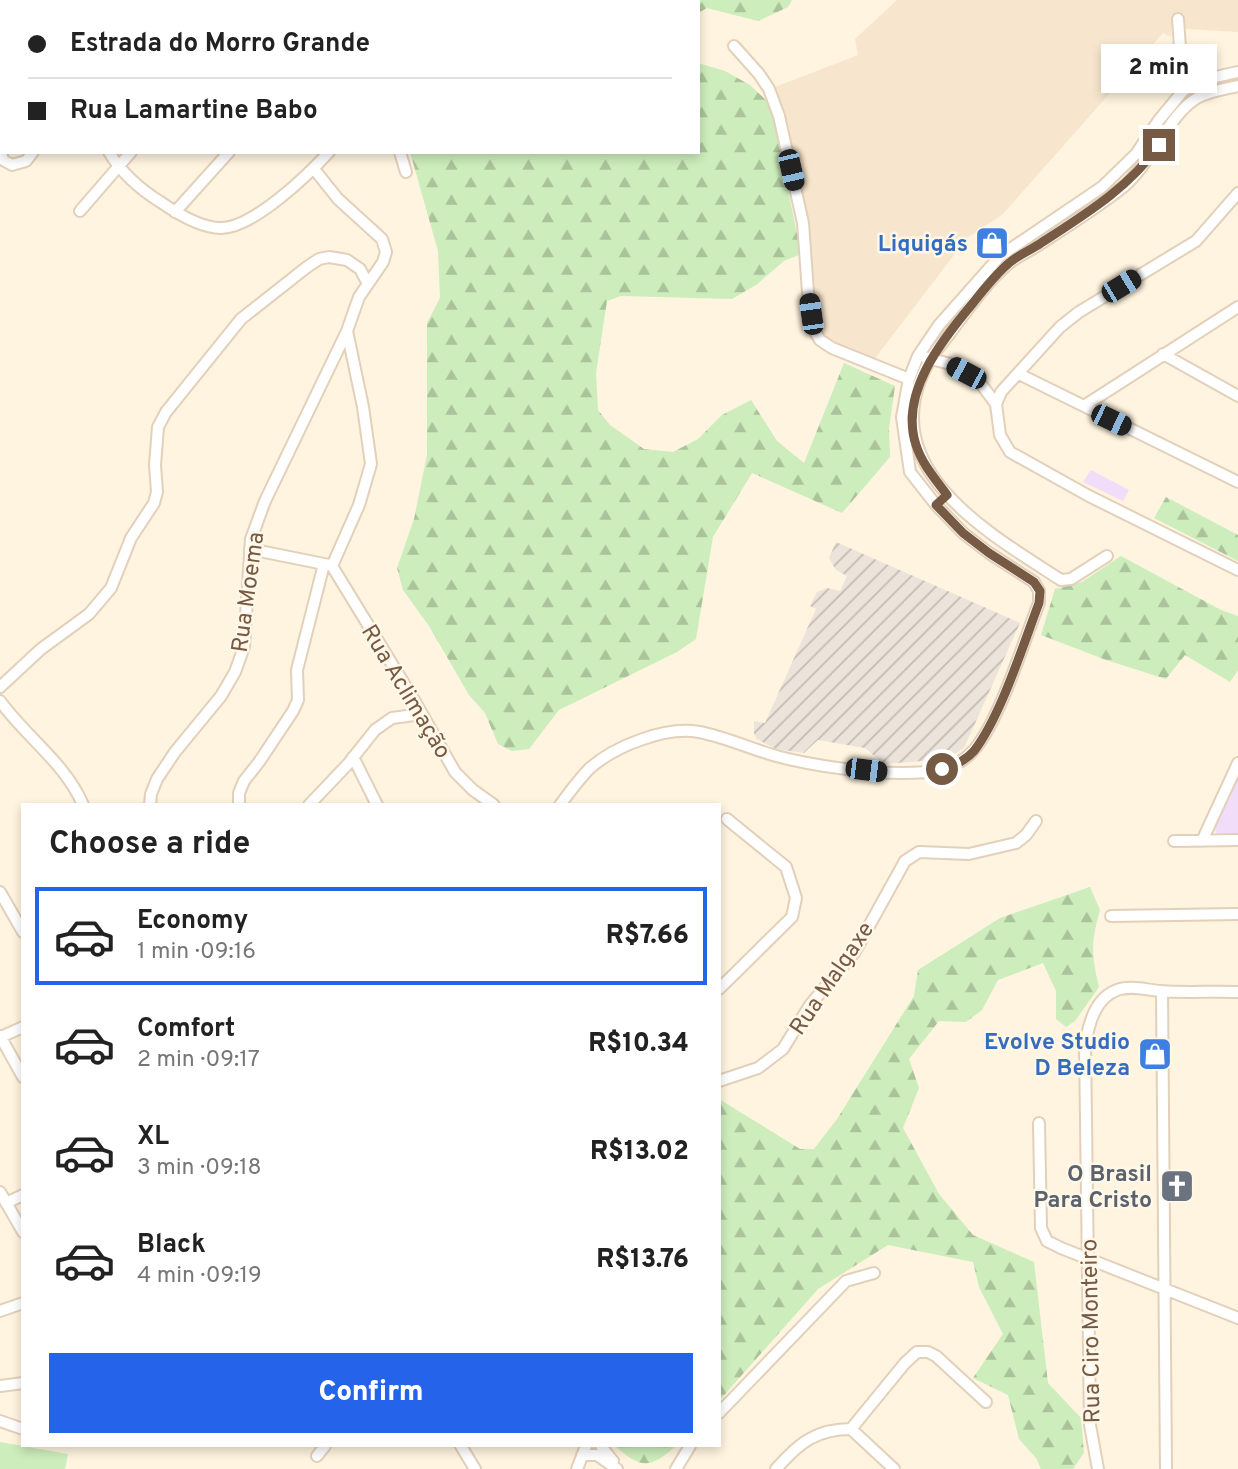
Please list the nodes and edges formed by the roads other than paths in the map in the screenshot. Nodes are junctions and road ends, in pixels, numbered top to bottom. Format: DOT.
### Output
graph roads {
  1 [pos="1178,19"];
  2 [pos="734,46"];
  3 [pos="1238,72"];
  4 [pos="1238,86"];
  5 [pos="1183,91"];
  6 [pos="2,154"];
  7 [pos="31,154"];
  8 [pos="110,154"];
  9 [pos="129,154"];
  10 [pos="227,154"];
  11 [pos="327,154"];
  12 [pos="401,154"];
  13 [pos="117,167"];
  14 [pos="314,169"];
  15 [pos="406,172"];
  16 [pos="1238,193"];
  17 [pos="80,211"];
  18 [pos="176,212"];
  19 [pos="368,284"];
  20 [pos="1238,307"];
  21 [pos="347,331"];
  22 [pos="1163,354"];
  23 [pos="918,356"];
  24 [pos="931,359"];
  25 [pos="1018,374"];
  26 [pos="909,379"];
  27 [pos="1238,396"];
  28 [pos="996,404"];
  29 [pos="1084,406"];
  30 [pos="1238,482"];
  31 [pos="947,495"];
  32 [pos="936,505"];
  33 [pos="250,548"];
  34 [pos="1107,556"];
  35 [pos="328,565"];
  36 [pos="1238,570"];
  37 [pos="0,687"];
  38 [pos="0,701"];
  39 [pos="422,714"];
  40 [pos="353,757"];
  41 [pos="1238,764"];
  42 [pos="82,803"];
  43 [pos="150,803"];
  44 [pos="239,803"];
  45 [pos="311,803"];
  46 [pos="376,803"];
  47 [pos="491,803"];
  48 [pos="562,803"];
  49 [pos="727,819"];
  50 [pos="1036,821"];
  51 [pos="1238,840"];
  52 [pos="1174,841"];
  53 [pos="1202,841"];
  54 [pos="0,892"];
  55 [pos="1238,914"];
  56 [pos="1111,916"];
  57 [pos="21,929"];
  58 [pos="721,987"];
  59 [pos="1162,991"];
  60 [pos="1238,992"];
  61 [pos="21,1028"];
  62 [pos="1,1036"];
  63 [pos="21,1073"];
  64 [pos="721,1080"];
  65 [pos="1039,1123"];
  66 [pos="0,1192"];
  67 [pos="21,1196"];
  68 [pos="6,1203"];
  69 [pos="21,1229"];
  70 [pos="1088,1260"];
  71 [pos="874,1273"];
  72 [pos="1164,1290"];
  73 [pos="21,1304"];
  74 [pos="0,1311"];
  75 [pos="1238,1318"];
  76 [pos="21,1383"];
  77 [pos="0,1385"];
  78 [pos="986,1402"];
  79 [pos="721,1411"];
  80 [pos="0,1421"];
  81 [pos="21,1428"];
  82 [pos="851,1429"];
  83 [pos="324,1447"];
  84 [pos="462,1447"];
  85 [pos="602,1447"];
  86 [pos="689,1447"];
  87 [pos="584,1450"];
  88 [pos="317,1456"];
  89 [pos="475,1469"];
  90 [pos="578,1469"];
  91 [pos="618,1469"];
  92 [pos="676,1469"];
  93 [pos="776,1469"];
  94 [pos="894,1469"];
  95 [pos="1098,1469"];
  96 [pos="1166,1469"];
  1 -- 5 [label="street"];
  2 -- 26 [label="street"];
  3 -- 5 [label="street"];
  4 -- 24 [label="street"];
  5 -- 23 [label="street"];
  6 -- 7 [label="street"];
  8 -- 13 [label="street"];
  9 -- 13 [label="street"];
  10 -- 18 [label="street"];
  11 -- 14 [label="street"];
  12 -- 15 [label="street"];
  13 -- 17 [label="street"];
  13 -- 18 [label="street"];
  14 -- 18 [label="street"];
  14 -- 19 [label="street, Rua Moema"];
  16 -- 25 [label="street"];
  19 -- 21 [label="street, Rua Moema"];
  19 -- 37 [label="street"];
  20 -- 22 [label="street"];
  21 -- 33 [label="street, Rua Moema"];
  21 -- 35 [label="street"];
  22 -- 27 [label="street"];
  22 -- 29 [label="street"];
  23 -- 24 [label="street"];
  23 -- 26 [label="street"];
  24 -- 28 [label="street"];
  24 -- 31 [label="street"];
  25 -- 28 [label="street"];
  25 -- 29 [label="street"];
  26 -- 32 [label="street"];
  28 -- 36 [label="street"];
  29 -- 30 [label="street"];
  31 -- 32 [label="street"];
  31 -- 34 [label="street"];
  32 -- 48 [label="street"];
  33 -- 35 [label="street"];
  33 -- 43 [label="street, Rua Moema"];
  35 -- 39 [label="street, Rua Aclimação"];
  35 -- 44 [label="street"];
  38 -- 42 [label="street"];
  39 -- 40 [label="street"];
  39 -- 47 [label="street, Rua Aclimação"];
  40 -- 45 [label="street"];
  40 -- 46 [label="street"];
  41 -- 53 [label="street"];
  49 -- 58 [label="street"];
  50 -- 64 [label="street, Rua Malgaxe"];
  51 -- 53 [label="street"];
  52 -- 53 [label="street"];
  54 -- 57 [label="street"];
  55 -- 56 [label="street"];
  59 -- 60 [label="street, Rua Ciro Monteiro"];
  59 -- 70 [label="street, Rua Ciro Monteiro"];
  59 -- 72 [label="street"];
  61 -- 62 [label="street"];
  62 -- 63 [label="street"];
  65 -- 70 [label="street"];
  66 -- 68 [label="street"];
  67 -- 68 [label="street"];
  68 -- 69 [label="street"];
  70 -- 72 [label="street"];
  70 -- 95 [label="street, Rua Ciro Monteiro"];
  71 -- 79 [label="street"];
  72 -- 75 [label="street"];
  72 -- 96 [label="street"];
  73 -- 74 [label="street"];
  76 -- 77 [label="street"];
  78 -- 82 [label="street"];
  80 -- 81 [label="street"];
  82 -- 93 [label="street"];
  82 -- 94 [label="street"];
  83 -- 88 [label="street"];
  84 -- 89 [label="street"];
  85 -- 91 [label="street"];
  86 -- 92 [label="street"];
  87 -- 90 [label="street"];
  87 -- 91 [label="street"];
}
